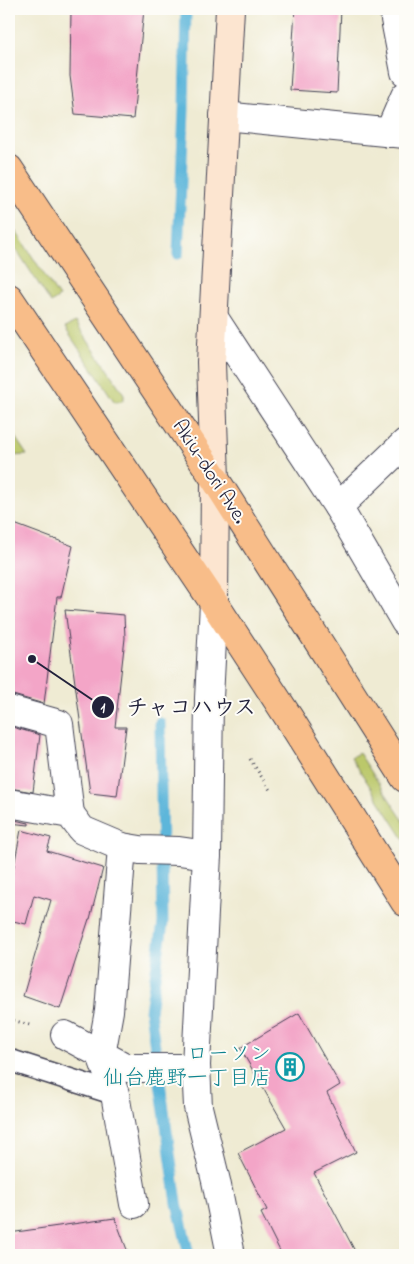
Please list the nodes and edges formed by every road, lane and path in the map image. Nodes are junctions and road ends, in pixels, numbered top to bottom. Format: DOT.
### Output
graph roads {
  1 [pos="230,9"];
  2 [pos="393,9"];
  3 [pos="405,72"];
  4 [pos="405,96"];
  5 [pos="224,116"];
  6 [pos="397,134"];
  7 [pos="9,169"];
  8 [pos="9,298"];
  9 [pos="214,318"];
  10 [pos="405,443"];
  11 [pos="215,479"];
  12 [pos="338,507"];
  13 [pos="214,603"];
  14 [pos="405,622"];
  15 [pos="9,710"];
  16 [pos="250,759"];
  17 [pos="405,778"];
  18 [pos="270,790"];
  19 [pos="9,803"];
  20 [pos="70,814"];
  21 [pos="131,848"];
  22 [pos="206,855"];
  23 [pos="405,902"];
  24 [pos="65,1035"];
  25 [pos="101,1055"];
  26 [pos="9,1060"];
  27 [pos="191,1066"];
  28 [pos="115,1094"];
  29 [pos="134,1204"];
  30 [pos="231,1255"];
  1 -- 5 [label="street"];
  2 -- 3 [label="street"];
  4 -- 6 [label="street"];
  5 -- 6 [label="street"];
  5 -- 9 [label="street"];
  7 -- 11 [label="highway, Akiu-dori Ave."];
  8 -- 13 [label="highway"];
  9 -- 11 [label="street"];
  9 -- 12 [label="street"];
  10 -- 12 [label="street"];
  11 -- 13 [label="street"];
  11 -- 17 [label="highway, Akiu-dori Ave."];
  12 -- 14 [label="street"];
  13 -- 22 [label="street"];
  13 -- 23 [label="highway"];
  15 -- 20 [label="street"];
  16 -- 18 [label="path"];
  19 -- 20 [label="street"];
  20 -- 21 [label="street"];
  21 -- 22 [label="street"];
  21 -- 25 [label="street"];
  22 -- 27 [label="street"];
  24 -- 25 [label="street"];
  25 -- 27 [label="street"];
  25 -- 28 [label="street"];
  26 -- 28 [label="lane"];
  27 -- 30 [label="street"];
  28 -- 29 [label="street"];
}
